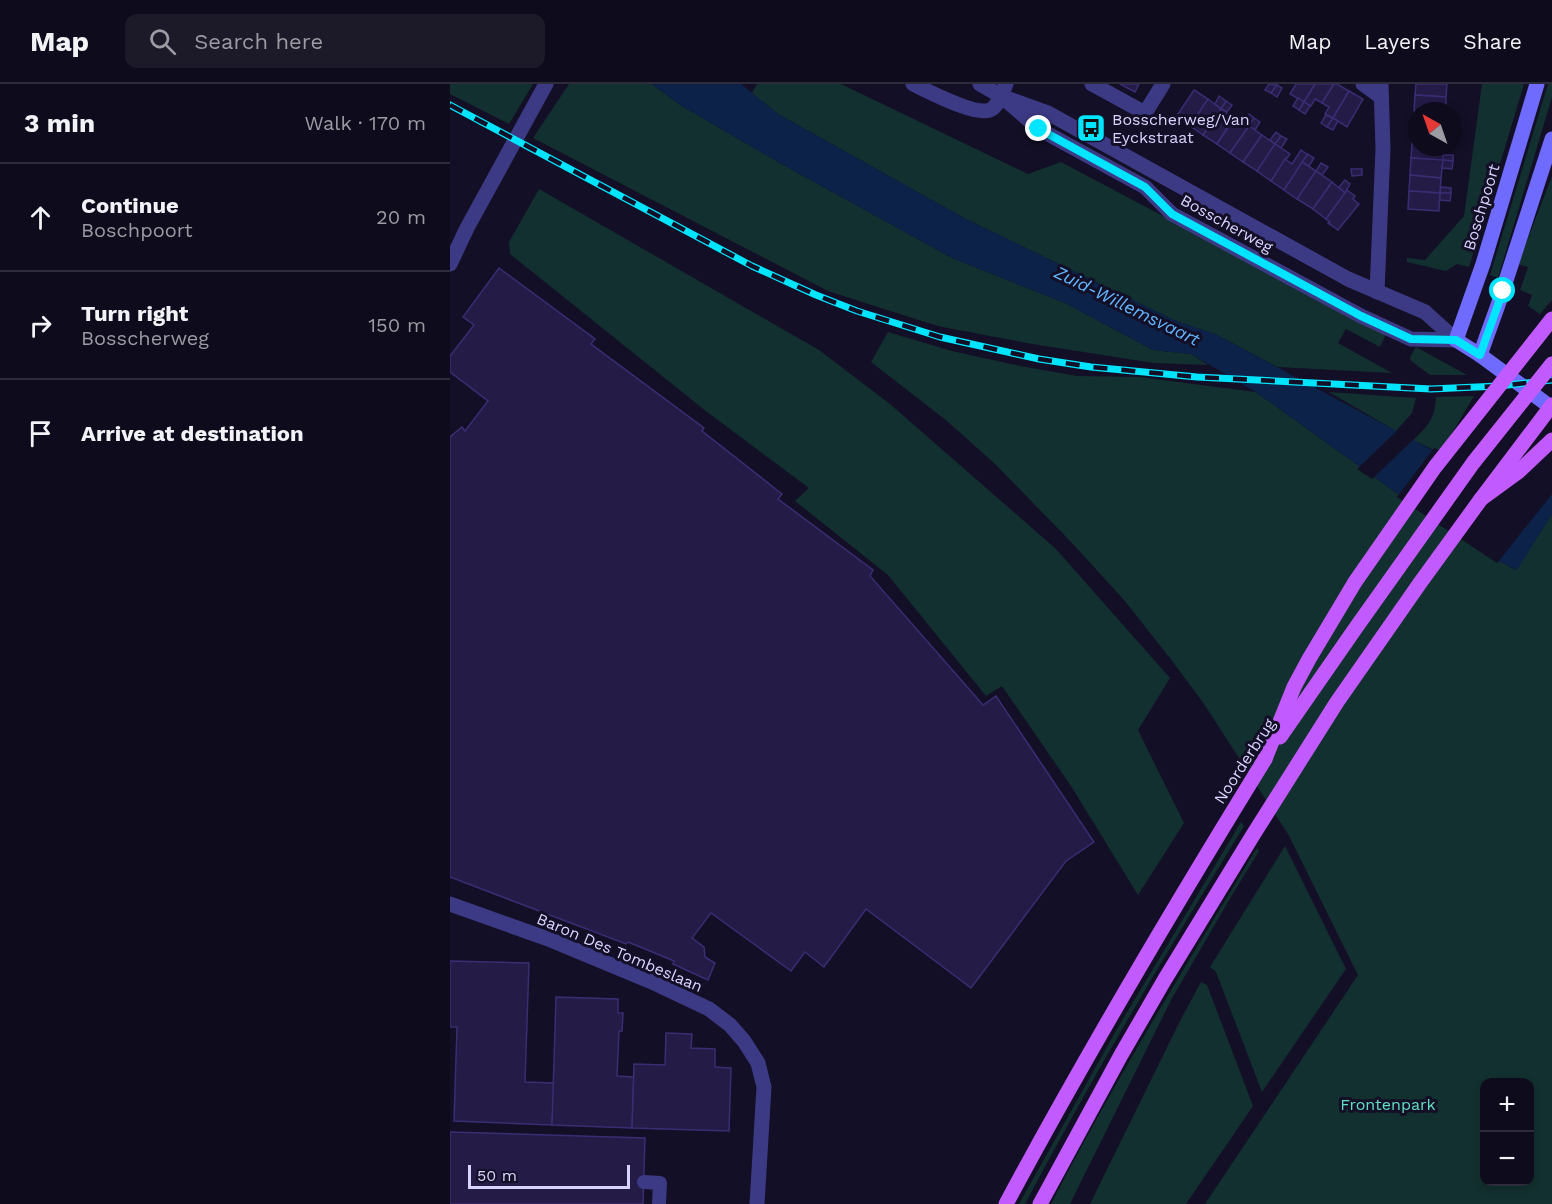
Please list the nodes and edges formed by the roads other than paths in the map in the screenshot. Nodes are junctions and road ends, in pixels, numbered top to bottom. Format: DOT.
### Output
graph roads {
  1 [pos="546,84"];
  2 [pos="913,84"];
  3 [pos="980,84"];
  4 [pos="1092,84"];
  5 [pos="1163,84"];
  6 [pos="1362,84"];
  7 [pos="1537,84"];
  8 [pos="1003,90"];
  9 [pos="1381,90"];
  10 [pos="1552,140"];
  11 [pos="450,264"];
  12 [pos="1377,292"];
  13 [pos="1552,319"];
  14 [pos="1456,340"];
  15 [pos="1480,355"];
  16 [pos="1552,364"];
  17 [pos="1552,406"];
  18 [pos="1552,441"];
  19 [pos="1481,499"];
  20 [pos="1265,759"];
  21 [pos="450,904"];
  22 [pos="644,1182"];
  23 [pos="659,1204"];
  24 [pos="757,1204"];
  25 [pos="1006,1204"];
  26 [pos="1040,1204"];
  1 -- 11 [label="street"];
  2 -- 8 [label="street"];
  3 -- 8 [label="street, Bosscherweg"];
  4 -- 5 [label="street"];
  6 -- 9 [label="street"];
  7 -- 14 [label="main road, Boschpoort"];
  8 -- 12 [label="street, Bosscherweg"];
  8 -- 14 [label="street, Bosscherweg"];
  9 -- 12 [label="street"];
  10 -- 15 [label="main road"];
  12 -- 14 [label="street, Bosscherweg"];
  13 -- 20 [label="main road, bridge"];
  14 -- 15 [label="main road, Bosscherweg"];
  15 -- 17 [label="main road, Bosscherweg"];
  16 -- 20 [label="main road, Noorderbrug, bridge"];
  17 -- 19 [label="main road, bridge"];
  18 -- 19 [label="main road, bridge"];
  19 -- 26 [label="main road"];
  20 -- 25 [label="main road, Noorderbrug"];
  21 -- 24 [label="street, Baron Des Tombeslaan"];
  22 -- 23 [label="lane"];
}
